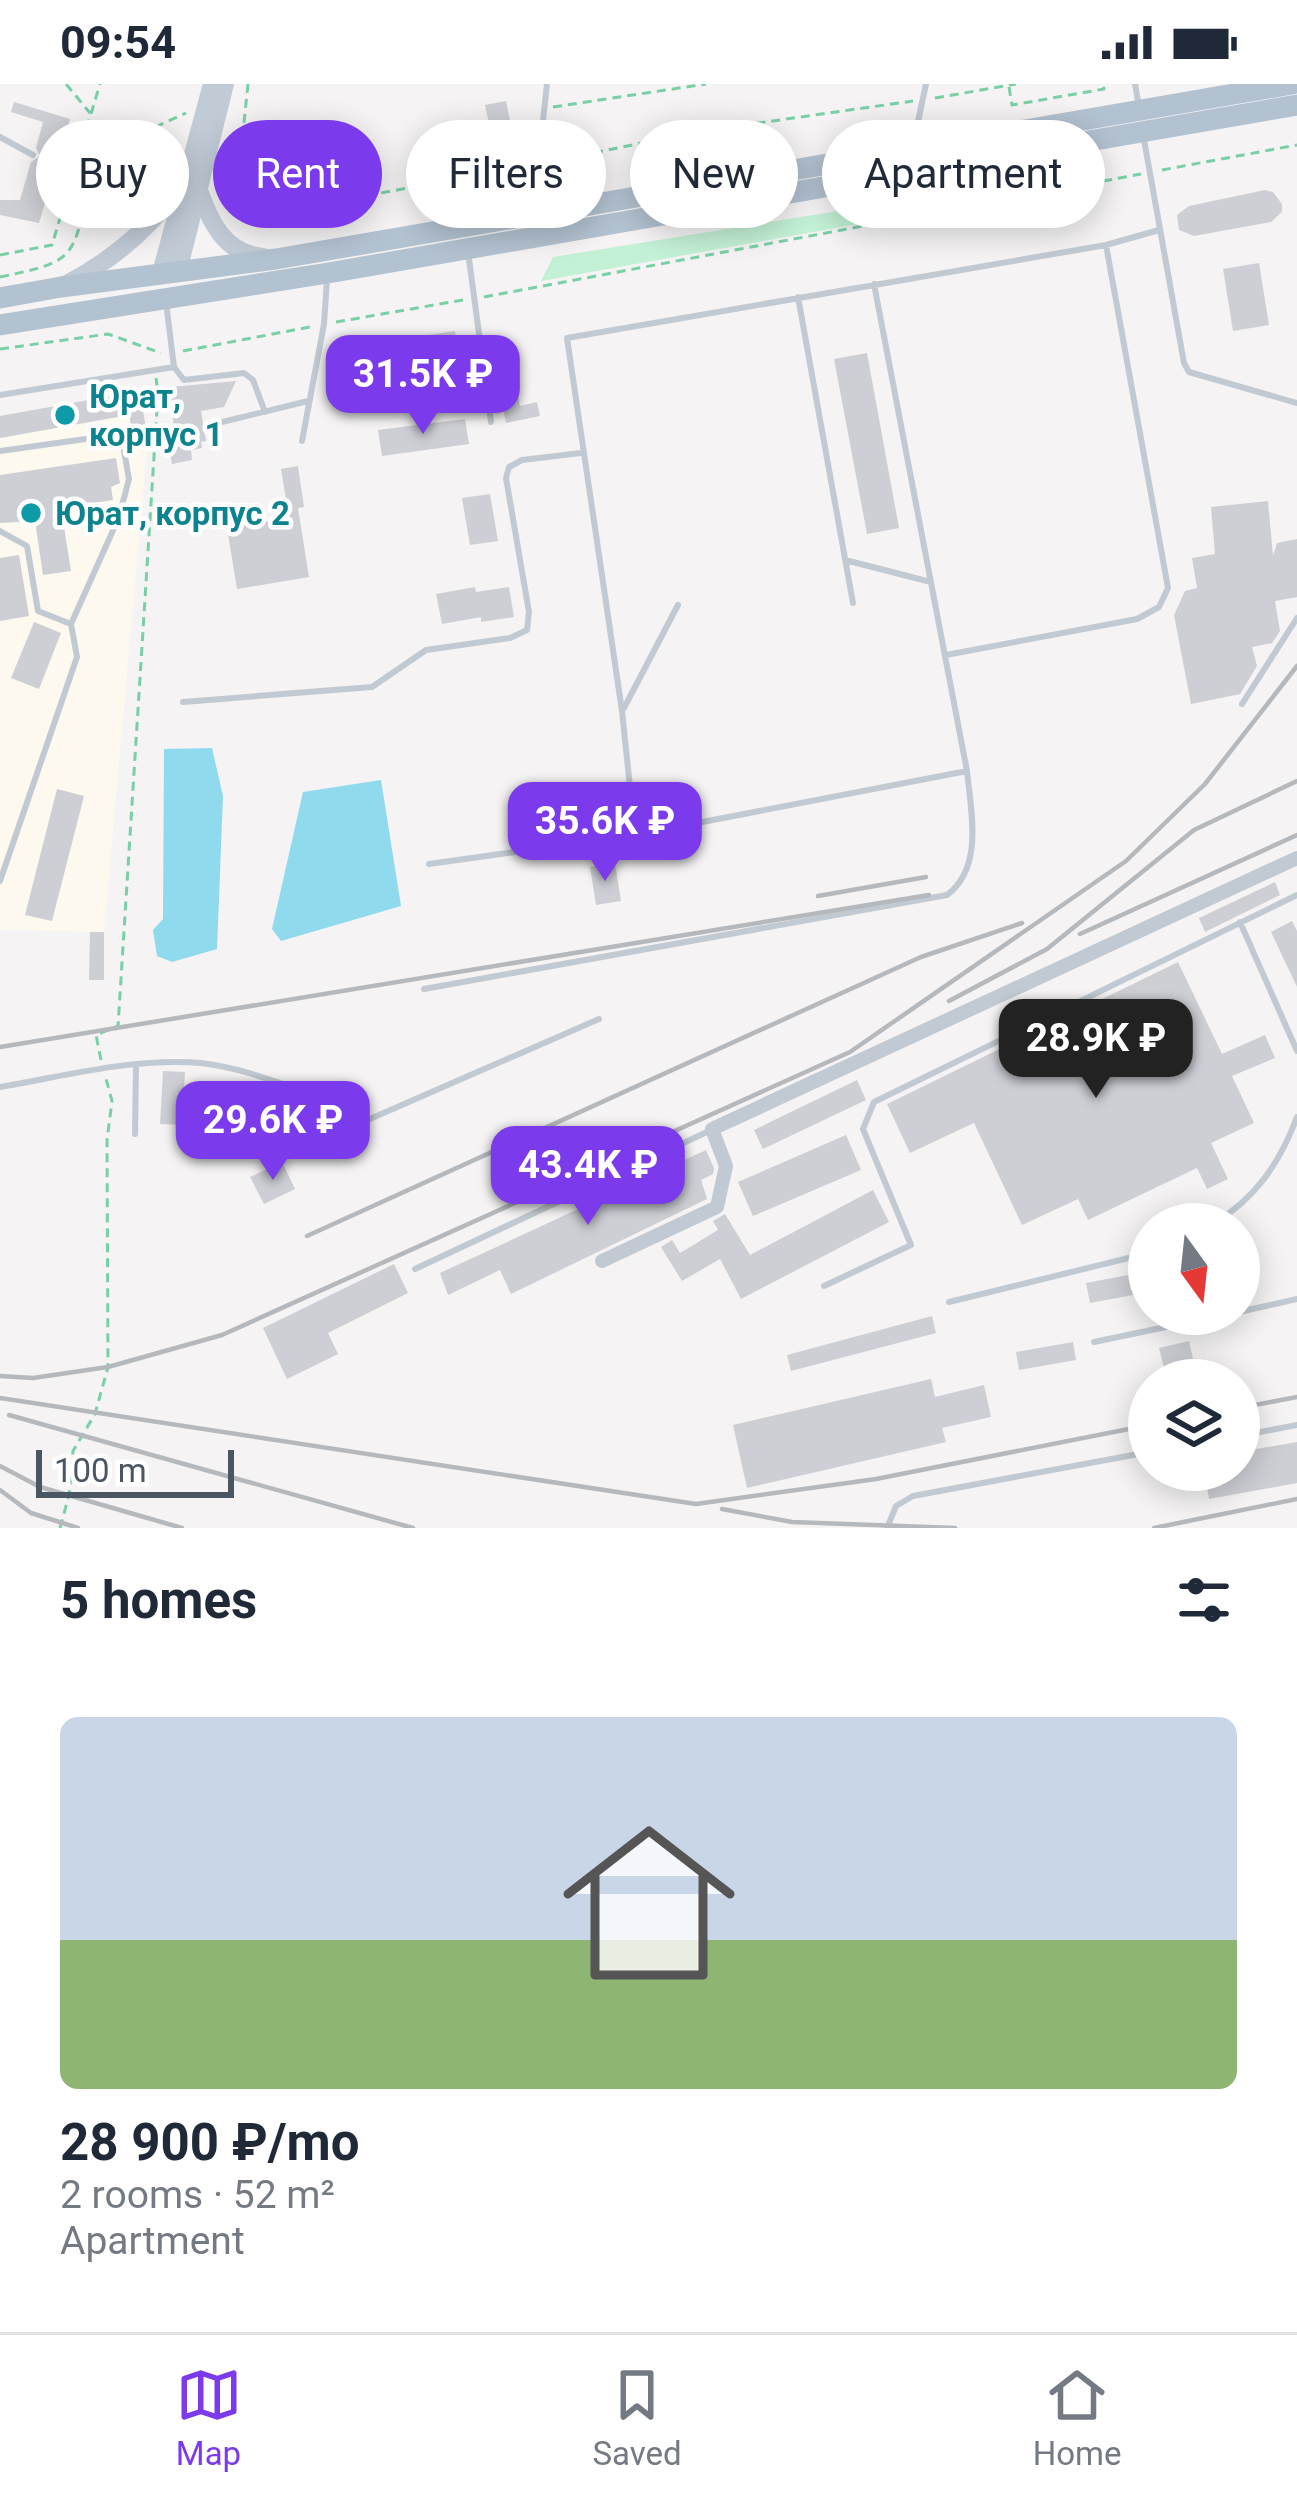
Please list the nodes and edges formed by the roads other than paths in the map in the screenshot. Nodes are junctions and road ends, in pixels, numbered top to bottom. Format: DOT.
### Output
graph roads {
  1 [pos="212,84"];
  2 [pos="225,84"];
  3 [pos="547,84"];
  4 [pos="926,84"];
  5 [pos="1135,84"];
  6 [pos="1292,84"];
  7 [pos="1297,104"];
  8 [pos="544,120"];
  9 [pos="919,120"];
  10 [pos="1141,120"];
  11 [pos="1105,125"];
  12 [pos="0,137"];
  13 [pos="33,155"];
  14 [pos="822,166"];
  15 [pos="192,183"];
  16 [pos="189,186"];
  17 [pos="606,202"];
  18 [pos="145,228"];
  19 [pos="457,228"];
  20 [pos="1159,230"];
  21 [pos="1106,244"];
  22 [pos="467,248"];
  23 [pos="277,259"];
  24 [pos="169,272"];
  25 [pos="328,273"];
  26 [pos="874,284"];
  27 [pos="61,287"];
  28 [pos="798,297"];
  29 [pos="0,298"];
  30 [pos="165,299"];
  31 [pos="0,325"];
  32 [pos="174,367"];
  33 [pos="0,395"];
  34 [pos="308,401"];
  35 [pos="1297,403"];
  36 [pos="265,412"];
  37 [pos="491,422"];
  38 [pos="210,425"];
  39 [pos="302,441"];
  40 [pos="0,451"];
  41 [pos="581,453"];
  42 [pos="0,531"];
  43 [pos="845,560"];
  44 [pos="927,580"];
  45 [pos="853,603"];
  46 [pos="678,605"];
  47 [pos="1297,618"];
  48 [pos="71,624"];
  49 [pos="946,655"];
  50 [pos="183,702"];
  51 [pos="1242,704"];
  52 [pos="622,711"];
  53 [pos="967,771"];
  54 [pos="635,835"];
  55 [pos="1297,858"];
  56 [pos="429,864"];
  57 [pos="0,880"];
  58 [pos="1297,895"];
  59 [pos="1240,922"];
  60 [pos="424,989"];
  61 [pos="599,1019"];
  62 [pos="1297,1051"];
  63 [pos="136,1065"];
  64 [pos="0,1087"];
  65 [pos="1297,1117"];
  66 [pos="367,1119"];
  67 [pos="712,1129"];
  68 [pos="135,1134"];
  69 [pos="292,1153"];
  70 [pos="1245,1203"];
  71 [pos="1128,1257"];
  72 [pos="602,1261"];
  73 [pos="415,1269"];
  74 [pos="824,1286"];
  75 [pos="1297,1299"];
  76 [pos="950,1302"];
  77 [pos="1260,1307"];
  78 [pos="1128,1335"];
  79 [pos="1094,1342"];
  80 [pos="1297,1425"];
  81 [pos="1260,1432"];
  82 [pos="1128,1456"];
  83 [pos="887,1528"];
  1 -- 15 [label="main road"];
  2 -- 15 [label="main road"];
  3 -- 8 [label="lane"];
  4 -- 9 [label="lane"];
  5 -- 10 [label="lane"];
  6 -- 10 [label="main road"];
  7 -- 10 [label="main road"];
  10 -- 11 [label="main road"];
  10 -- 20 [label="lane"];
  10 -- 22 [label="main road"];
  12 -- 13 [label="lane"];
  14 -- 17 [label="main road"];
  15 -- 16 [label="main road"];
  15 -- 23 [label="main road"];
  15 -- 24 [label="main road"];
  18 -- 27 [label="main road"];
  19 -- 23 [label="main road"];
  20 -- 21 [label="lane"];
  20 -- 35 [label="lane"];
  21 -- 26 [label="lane"];
  21 -- 49 [label="lane"];
  22 -- 25 [label="main road"];
  22 -- 37 [label="lane"];
  23 -- 24 [label="main road"];
  24 -- 27 [label="main road"];
  24 -- 30 [label="main road"];
  25 -- 30 [label="main road"];
  25 -- 34 [label="lane"];
  26 -- 28 [label="lane"];
  26 -- 44 [label="lane"];
  27 -- 29 [label="main road"];
  28 -- 41 [label="lane"];
  28 -- 43 [label="lane"];
  30 -- 31 [label="main road"];
  30 -- 32 [label="lane"];
  32 -- 33 [label="lane"];
  32 -- 36 [label="lane"];
  34 -- 36 [label="lane"];
  34 -- 39 [label="lane"];
  36 -- 38 [label="lane"];
  40 -- 48 [label="lane"];
  41 -- 50 [label="lane"];
  41 -- 52 [label="lane"];
  42 -- 48 [label="lane"];
  43 -- 44 [label="lane"];
  43 -- 45 [label="lane"];
  44 -- 49 [label="lane"];
  46 -- 52 [label="lane"];
  47 -- 51 [label="lane"];
  48 -- 57 [label="lane"];
  49 -- 53 [label="lane"];
  52 -- 54 [label="lane"];
  53 -- 54 [label="lane"];
  53 -- 60 [label="lane"];
  54 -- 56 [label="lane"];
  55 -- 67 [label="street"];
  58 -- 59 [label="lane"];
  59 -- 62 [label="lane"];
  59 -- 74 [label="lane"];
  61 -- 66 [label="lane"];
  63 -- 64 [label="lane"];
  63 -- 66 [label="lane"];
  63 -- 68 [label="lane"];
  65 -- 70 [label="lane"];
  66 -- 69 [label="lane"];
  67 -- 72 [label="street"];
  67 -- 73 [label="lane"];
  71 -- 76 [label="lane"];
  75 -- 77 [label="lane"];
  78 -- 79 [label="lane"];
  80 -- 81 [label="lane"];
  82 -- 83 [label="lane"];
}
